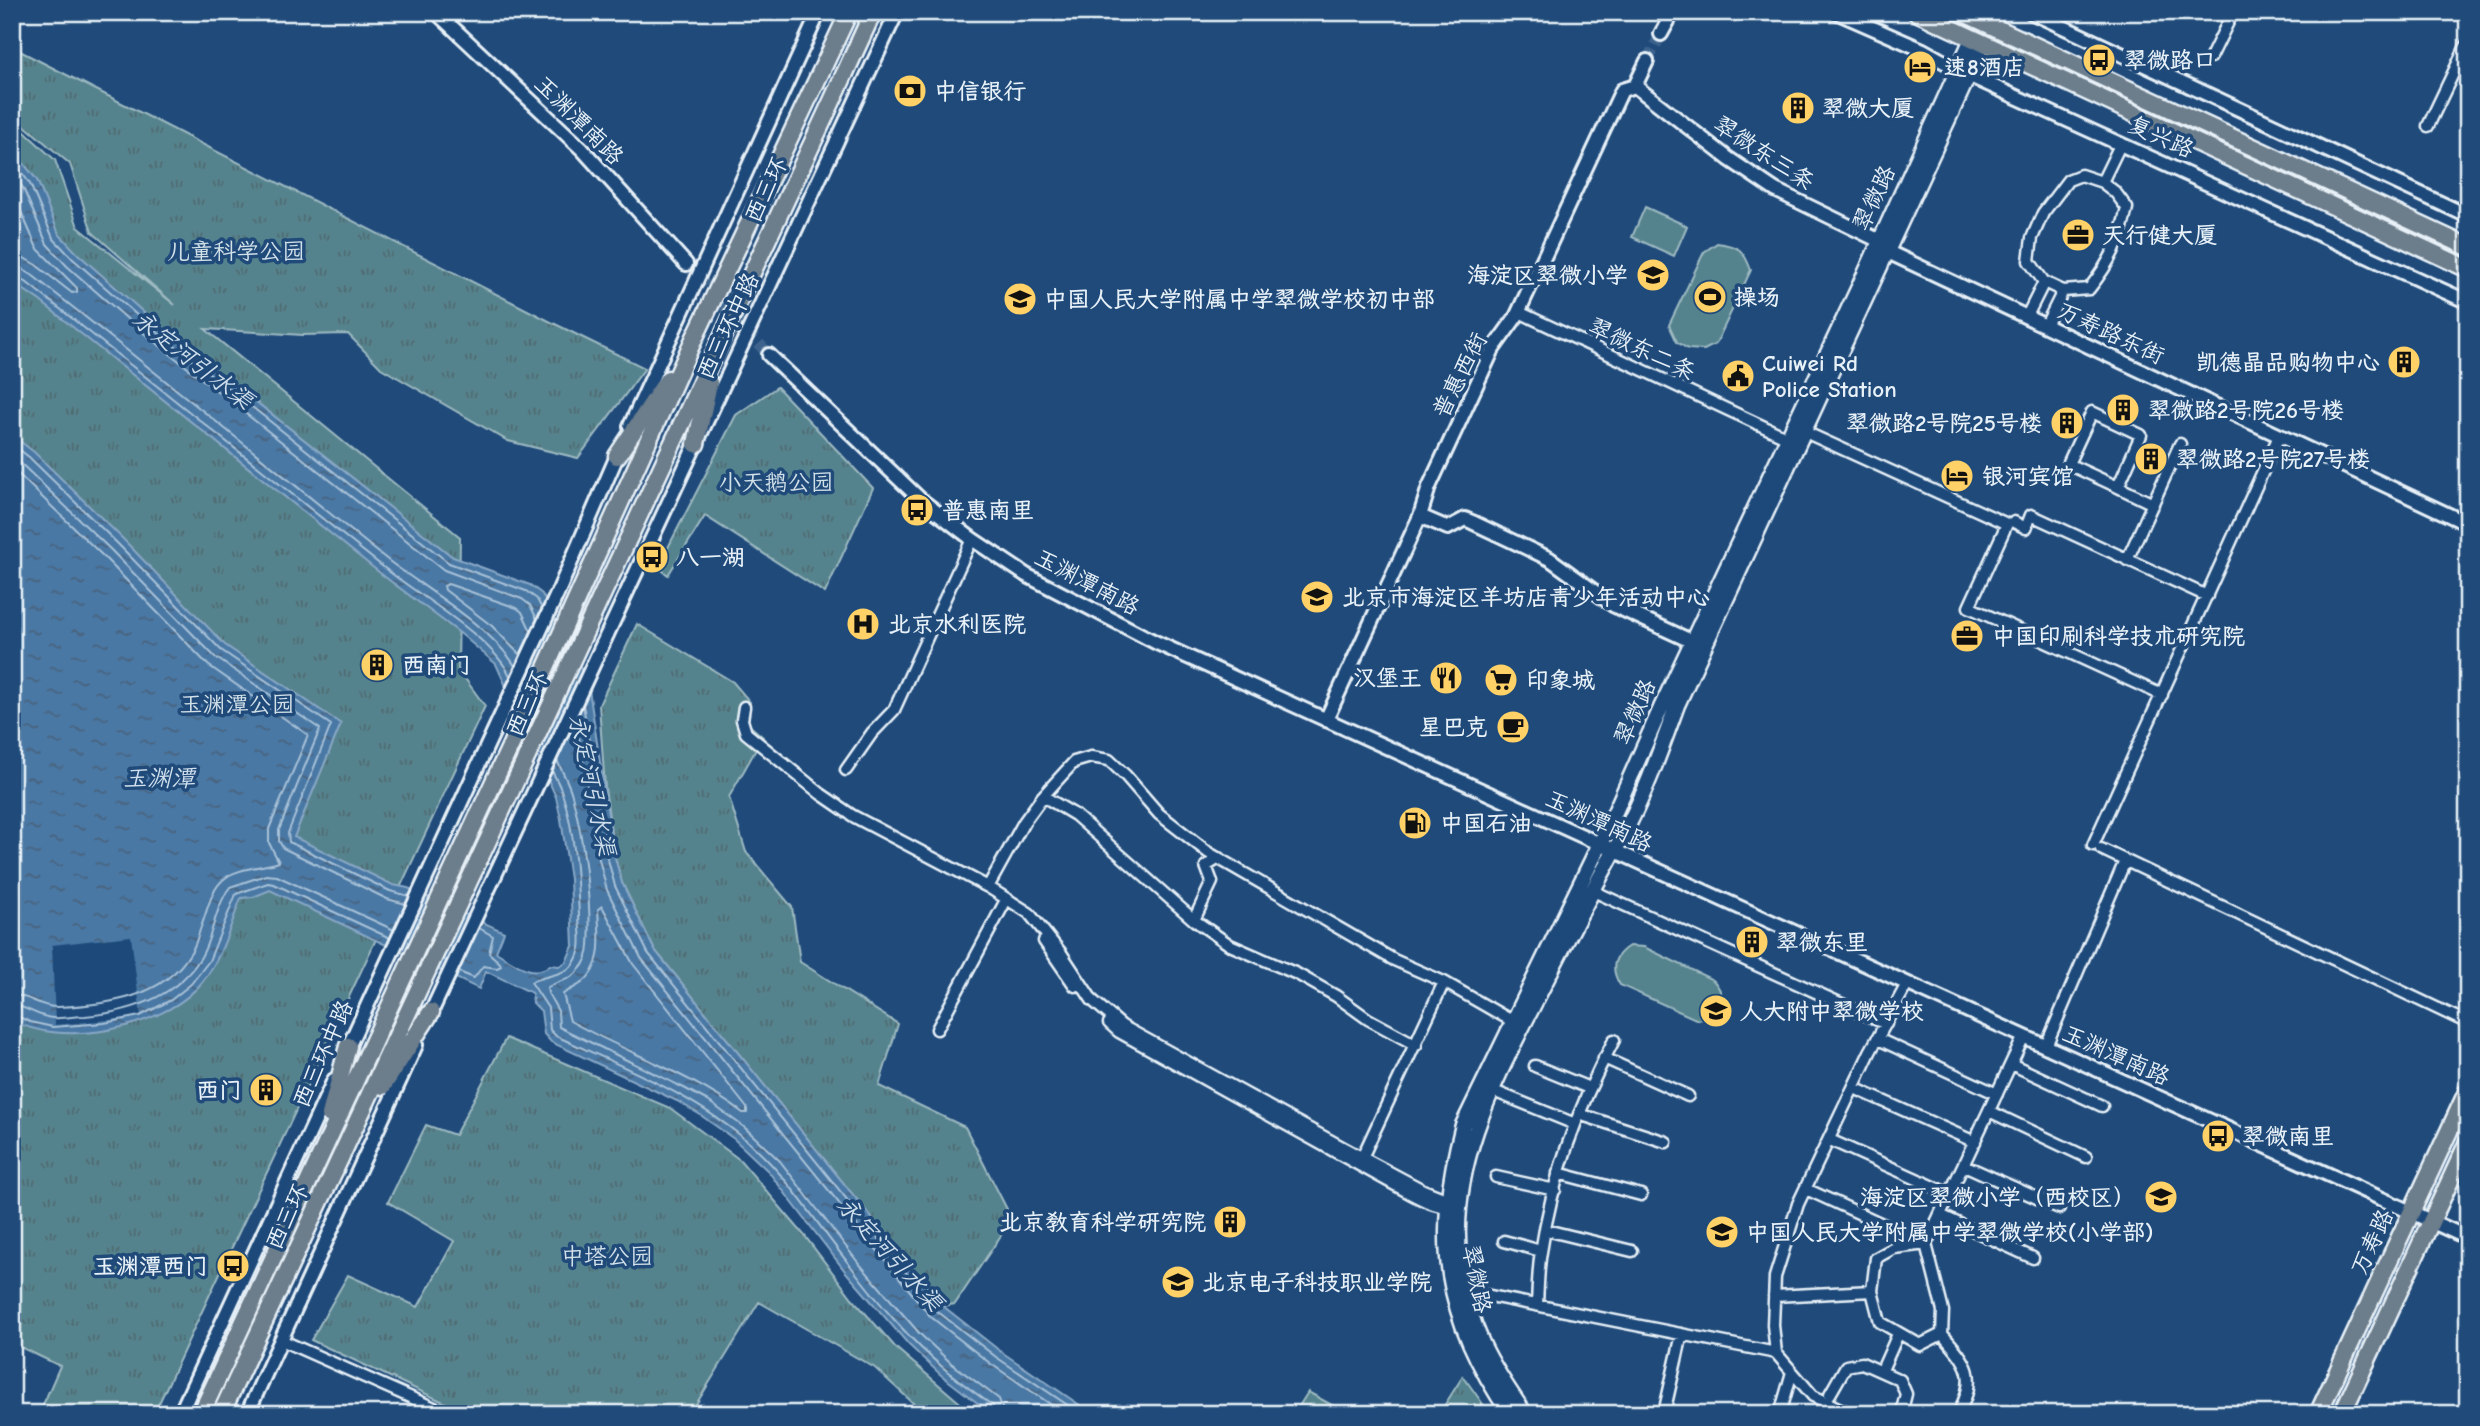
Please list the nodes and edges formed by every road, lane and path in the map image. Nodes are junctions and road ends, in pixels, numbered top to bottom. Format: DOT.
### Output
graph roads {
  1 [pos="436,12"];
  2 [pos="819,12"];
  3 [pos="849,12"];
  4 [pos="873,12"];
  5 [pos="897,12"];
  6 [pos="1672,12"];
  7 [pos="1836,12"];
  8 [pos="1916,12"];
  9 [pos="1962,12"];
  10 [pos="2031,12"];
  11 [pos="2233,12"];
  12 [pos="1989,18"];
  13 [pos="1661,34"];
  14 [pos="1977,42"];
  15 [pos="2468,42"];
  16 [pos="2211,57"];
  17 [pos="1647,61"];
  18 [pos="1963,72"];
  19 [pos="1635,86"];
  20 [pos="2428,126"];
  21 [pos="2120,143"];
  22 [pos="2102,182"];
  23 [pos="2468,216"];
  24 [pos="1884,247"];
  25 [pos="2468,247"];
  26 [pos="686,264"];
  27 [pos="2468,269"];
  28 [pos="2044,282"];
  29 [pos="2063,290"];
  30 [pos="2468,302"];
  31 [pos="1519,312"];
  32 [pos="2027,316"];
  33 [pos="2046,325"];
  34 [pos="694,340"];
  35 [pos="715,354"];
  36 [pos="769,355"];
  37 [pos="1805,432"];
  38 [pos="2279,436"];
  39 [pos="1788,438"];
  40 [pos="696,444"];
  41 [pos="2180,444"];
  42 [pos="617,456"];
  43 [pos="2118,487"];
  44 [pos="2153,504"];
  45 [pos="1420,516"];
  46 [pos="2014,523"];
  47 [pos="2468,524"];
  48 [pos="972,539"];
  49 [pos="2127,560"];
  50 [pos="2207,596"];
  51 [pos="1693,642"];
  52 [pos="2162,695"];
  53 [pos="744,707"];
  54 [pos="1326,720"];
  55 [pos="846,770"];
  56 [pos="1043,796"];
  57 [pos="1607,848"];
  58 [pos="1219,858"];
  59 [pos="2125,861"];
  60 [pos="988,887"];
  61 [pos="1591,890"];
  62 [pos="1006,900"];
  63 [pos="1194,920"];
  64 [pos="1444,982"];
  65 [pos="1907,984"];
  66 [pos="431,1012"];
  67 [pos="1512,1021"];
  68 [pos="2468,1023"];
  69 [pos="1886,1024"];
  70 [pos="937,1028"];
  71 [pos="2024,1036"];
  72 [pos="1878,1039"];
  73 [pos="1614,1040"];
  74 [pos="1416,1045"];
  75 [pos="348,1046"];
  76 [pos="2046,1046"];
  77 [pos="1604,1058"];
  78 [pos="2011,1064"];
  79 [pos="1535,1066"];
  80 [pos="1589,1087"];
  81 [pos="1854,1088"];
  82 [pos="1491,1090"];
  83 [pos="2468,1090"];
  84 [pos="1997,1094"];
  85 [pos="1688,1096"];
  86 [pos="2102,1106"];
  87 [pos="1989,1111"];
  88 [pos="1579,1114"];
  89 [pos="1576,1124"];
  90 [pos="351,1135"];
  91 [pos="1830,1140"];
  92 [pos="1666,1142"];
  93 [pos="1975,1142"];
  94 [pos="2468,1142"];
  95 [pos="319,1156"];
  96 [pos="2086,1157"];
  97 [pos="1361,1161"];
  98 [pos="1964,1165"];
  99 [pos="1558,1174"];
  100 [pos="1496,1177"];
  101 [pos="1806,1189"];
  102 [pos="1555,1190"];
  103 [pos="1950,1194"];
  104 [pos="1642,1195"];
  105 [pos="1451,1204"];
  106 [pos="2059,1208"];
  107 [pos="2412,1211"];
  108 [pos="1940,1215"];
  109 [pos="2430,1220"];
  110 [pos="1546,1230"];
  111 [pos="2468,1238"];
  112 [pos="1504,1241"];
  113 [pos="1926,1244"];
  114 [pos="1541,1251"];
  115 [pos="1632,1251"];
  116 [pos="2033,1258"];
  117 [pos="1465,1291"];
  118 [pos="1872,1291"];
  119 [pos="1774,1296"];
  120 [pos="1537,1305"];
  121 [pos="1682,1334"];
  122 [pos="1898,1334"];
  123 [pos="1942,1334"];
  124 [pos="281,1340"];
  125 [pos="1776,1353"];
  126 [pos="1882,1370"];
  127 [pos="1792,1372"];
  128 [pos="1830,1394"];
  129 [pos="180,1414"];
  130 [pos="201,1414"];
  131 [pos="221,1414"];
  132 [pos="247,1414"];
  133 [pos="448,1414"];
  134 [pos="1510,1414"];
  135 [pos="1525,1414"];
  136 [pos="1668,1414"];
  137 [pos="1780,1414"];
  138 [pos="1851,1414"];
  139 [pos="1901,1414"];
  140 [pos="1958,1414"];
  141 [pos="2318,1414"];
  142 [pos="2342,1414"];
  1 -- 26 [label="street, 玉渊潭南路"];
  2 -- 42 [label="street, 西三环中路"];
  3 -- 34 [label="main road, 西三环, bridge"];
  4 -- 35 [label="main road, 西三环, bridge"];
  5 -- 40 [label="street, 西三环中路"];
  6 -- 13 [label="street"];
  7 -- 18 [label="street, 复兴路"];
  8 -- 14 [label="main road, 复兴路"];
  9 -- 12 [label="main road, 复兴路"];
  10 -- 23 [label="street"];
  11 -- 16 [label="street"];
  12 -- 25 [label="main road, 复兴路"];
  14 -- 18 [label="main road, 翠微路"];
  14 -- 27 [label="main road, 复兴路"];
  15 -- 20 [label="street"];
  17 -- 19 [label="street, 普惠西街"];
  18 -- 21 [label="street, 复兴路"];
  18 -- 24 [label="main road, 翠微路"];
  19 -- 24 [label="street, 翠微东三条"];
  19 -- 31 [label="street, 普惠西街"];
  21 -- 22 [label="street"];
  21 -- 30 [label="street, 复兴路"];
  22 -- 28 [label="street"];
  22 -- 29 [label="street"];
  24 -- 32 [label="street, 万寿路东街"];
  24 -- 37 [label="main road, 翠微路"];
  24 -- 39 [label="main road, 翠微路"];
  28 -- 29 [label="street"];
  28 -- 32 [label="street"];
  29 -- 33 [label="street"];
  31 -- 39 [label="street, 翠微东二条"];
  31 -- 45 [label="street, 普惠西街"];
  32 -- 33 [label="street, 万寿路东街"];
  33 -- 38 [label="street, 万寿路东街"];
  34 -- 42 [label="main road"];
  34 -- 95 [label="main road, 西三环"];
  35 -- 40 [label="main road"];
  35 -- 90 [label="main road, 西三环"];
  36 -- 48 [label="street, 玉渊潭南路"];
  37 -- 52 [label="street"];
  37 -- 57 [label="main road, 翠微路"];
  38 -- 47 [label="street, 万寿路东街"];
  38 -- 50 [label="street"];
  39 -- 51 [label="main road, 翠微路"];
  40 -- 66 [label="street, 西三环中路"];
  41 -- 44 [label="street"];
  42 -- 75 [label="street, 西三环中路"];
  43 -- 43 [label="street"];
  43 -- 44 [label="street"];
  44 -- 49 [label="street"];
  45 -- 51 [label="street"];
  45 -- 54 [label="street, 普惠西街"];
  46 -- 49 [label="street"];
  48 -- 54 [label="street, 玉渊潭南路"];
  48 -- 55 [label="street"];
  49 -- 50 [label="street"];
  50 -- 52 [label="street"];
  51 -- 57 [label="main road, 翠微路"];
  52 -- 59 [label="street"];
  53 -- 60 [label="street"];
  54 -- 57 [label="street, 玉渊潭南路"];
  56 -- 58 [label="street"];
  56 -- 60 [label="street"];
  56 -- 63 [label="street"];
  57 -- 61 [label="main road, 翠微路"];
  57 -- 65 [label="street, 玉渊潭南路"];
  57 -- 67 [label="main road, 翠微路"];
  58 -- 63 [label="street"];
  58 -- 64 [label="street"];
  59 -- 68 [label="street"];
  59 -- 76 [label="street"];
  60 -- 62 [label="street"];
  61 -- 69 [label="street"];
  61 -- 82 [label="main road, 翠微路"];
  62 -- 70 [label="street"];
  62 -- 97 [label="street"];
  63 -- 74 [label="street"];
  64 -- 67 [label="street"];
  64 -- 74 [label="street"];
  65 -- 69 [label="street"];
  65 -- 71 [label="street, 玉渊潭南路"];
  66 -- 90 [label="main road"];
  66 -- 124 [label="street"];
  67 -- 105 [label="main road, 翠微路"];
  69 -- 72 [label="street"];
  71 -- 76 [label="street, 玉渊潭南路"];
  71 -- 78 [label="street"];
  72 -- 81 [label="street"];
  72 -- 84 [label="street"];
  73 -- 77 [label="street"];
  74 -- 97 [label="street"];
  75 -- 95 [label="main road"];
  75 -- 129 [label="street, 西三环中路"];
  76 -- 107 [label="street, 玉渊潭南路"];
  77 -- 80 [label="street"];
  77 -- 85 [label="street"];
  78 -- 84 [label="street"];
  78 -- 86 [label="street"];
  79 -- 80 [label="street"];
  80 -- 88 [label="street"];
  81 -- 91 [label="street"];
  81 -- 93 [label="street"];
  82 -- 89 [label="street"];
  82 -- 105 [label="main road, 翠微路"];
  83 -- 107 [label="main road, 万寿路"];
  84 -- 87 [label="street"];
  87 -- 93 [label="street"];
  87 -- 96 [label="street"];
  88 -- 89 [label="street"];
  88 -- 92 [label="street"];
  89 -- 99 [label="street"];
  90 -- 131 [label="main road, 西三环"];
  91 -- 101 [label="street"];
  91 -- 103 [label="street"];
  93 -- 98 [label="street"];
  94 -- 109 [label="main road, 万寿路"];
  95 -- 130 [label="main road, 西三环"];
  97 -- 105 [label="street"];
  98 -- 103 [label="street"];
  98 -- 106 [label="street"];
  99 -- 102 [label="street"];
  99 -- 104 [label="street"];
  100 -- 102 [label="street"];
  101 -- 113 [label="street"];
  101 -- 119 [label="street"];
  102 -- 110 [label="street"];
  103 -- 108 [label="street"];
  105 -- 117 [label="main road, 翠微路"];
  105 -- 134 [label="main road, 翠微路"];
  107 -- 109 [label="street, 玉渊潭南路"];
  107 -- 141 [label="main road, 万寿路"];
  108 -- 113 [label="street"];
  108 -- 116 [label="street"];
  109 -- 111 [label="street, 玉渊潭南路"];
  109 -- 142 [label="main road, 万寿路"];
  110 -- 114 [label="street"];
  110 -- 115 [label="street"];
  112 -- 114 [label="street"];
  113 -- 118 [label="street"];
  113 -- 123 [label="street"];
  114 -- 120 [label="street"];
  117 -- 120 [label="street"];
  117 -- 135 [label="main road, 翠微路"];
  118 -- 119 [label="street"];
  118 -- 122 [label="street"];
  119 -- 125 [label="street"];
  120 -- 121 [label="street"];
  121 -- 125 [label="street"];
  121 -- 136 [label="street"];
  122 -- 123 [label="street"];
  122 -- 126 [label="street"];
  123 -- 140 [label="street"];
  124 -- 132 [label="street"];
  124 -- 133 [label="street"];
  125 -- 127 [label="street"];
  126 -- 128 [label="street"];
  126 -- 139 [label="street"];
  127 -- 137 [label="street"];
  127 -- 138 [label="street"];
}
